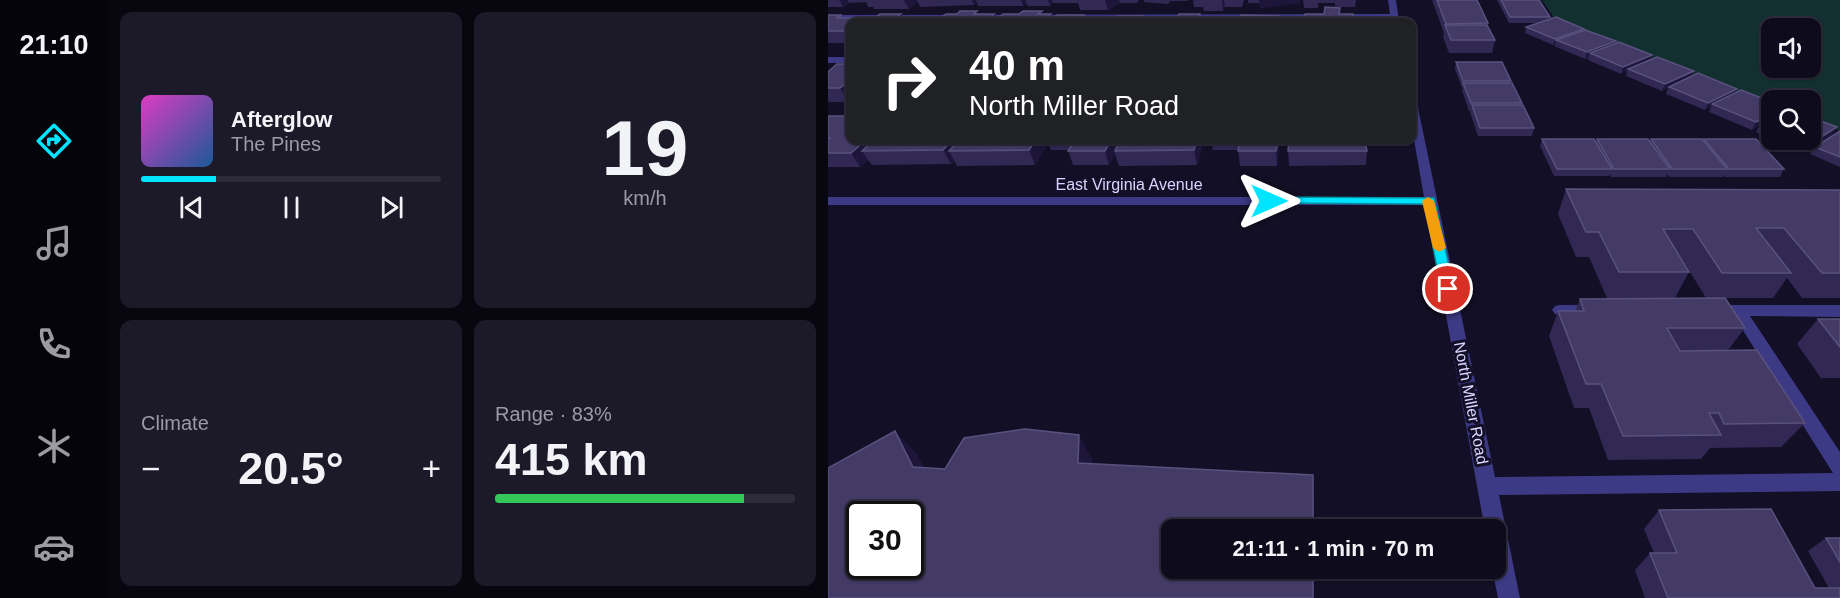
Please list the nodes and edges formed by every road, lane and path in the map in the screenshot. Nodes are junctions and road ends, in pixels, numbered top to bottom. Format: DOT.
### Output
graph roads {
  1 [pos="1392,0"];
  2 [pos="828,16"];
  3 [pos="1206,18"];
  4 [pos="1395,18"];
  5 [pos="828,60"];
  6 [pos="846,60"];
  7 [pos="1416,132"];
  8 [pos="828,201"];
  9 [pos="1430,201"];
  10 [pos="1560,310"];
  11 [pos="1607,310"];
  12 [pos="1702,310"];
  13 [pos="1738,310"];
  14 [pos="1840,311"];
  15 [pos="1840,468"];
  16 [pos="1840,482"];
  17 [pos="1487,486"];
  18 [pos="1509,598"];
  1 -- 4 [label="street"];
  2 -- 3 [label="street"];
  5 -- 6 [label="street"];
  7 -- 9 [label="street, North Miller Road"];
  8 -- 9 [label="street, East Virginia Avenue"];
  9 -- 17 [label="street, North Miller Road"];
  10 -- 11 [label="street"];
  12 -- 13 [label="street"];
  13 -- 14 [label="street"];
  13 -- 15 [label="street"];
  16 -- 17 [label="street"];
  17 -- 18 [label="street, North Miller Road"];
}
